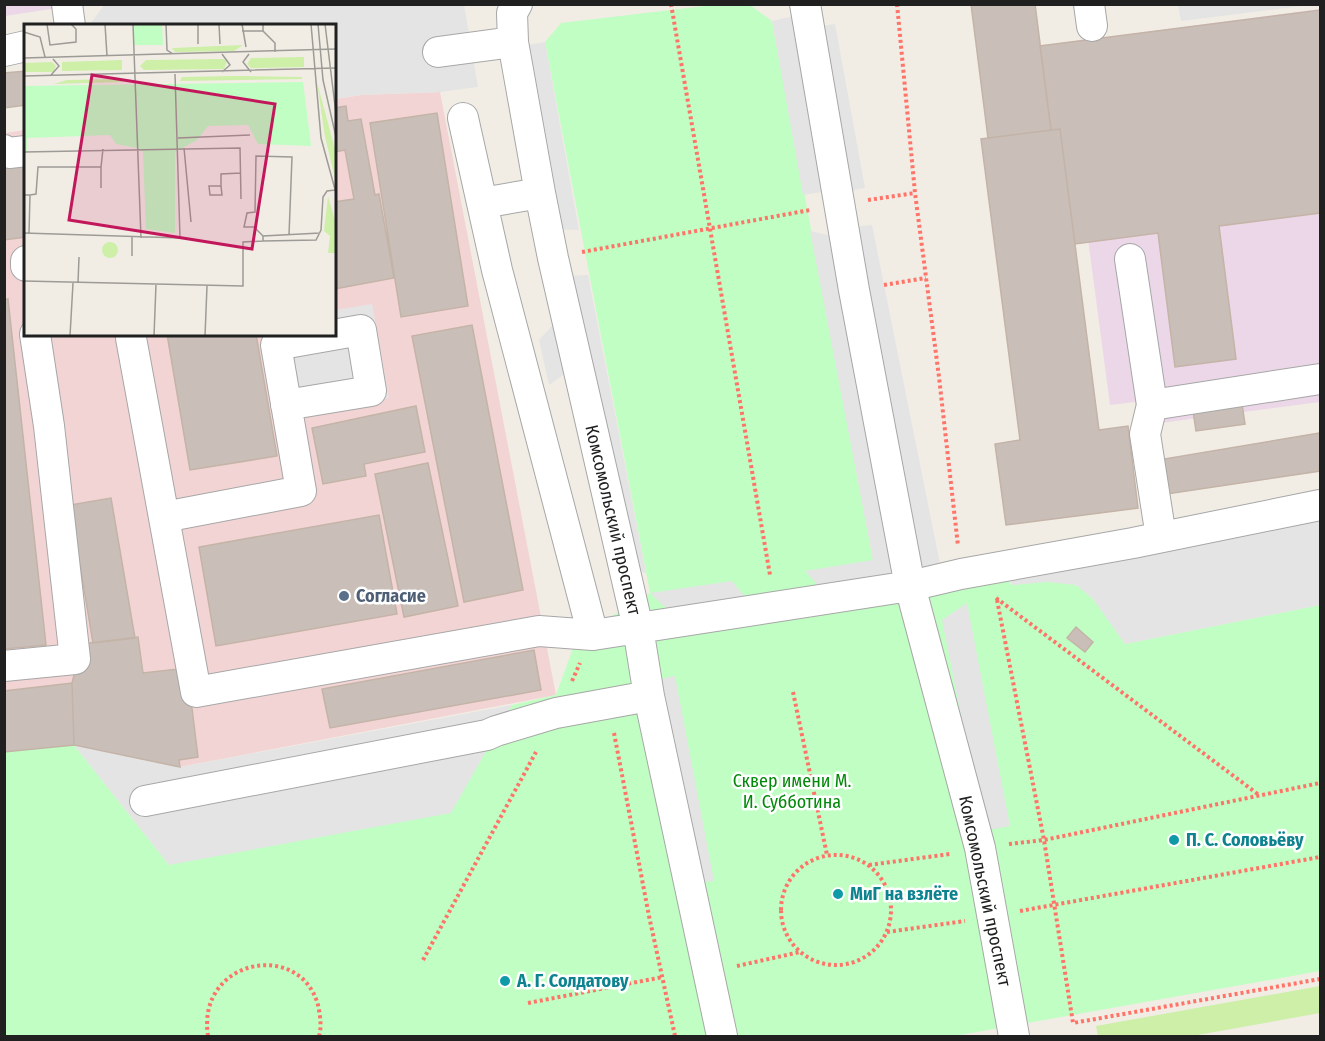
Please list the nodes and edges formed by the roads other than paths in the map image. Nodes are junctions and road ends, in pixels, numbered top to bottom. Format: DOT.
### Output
graph roads {
  1 [pos="67,4"];
  2 [pos="517,4"];
  3 [pos="805,4"];
  4 [pos="70,24"];
  5 [pos="513,42"];
  6 [pos="24,46"];
  7 [pos="4,51"];
  8 [pos="438,52"];
  9 [pos="463,118"];
  10 [pos="4,150"];
  11 [pos="24,151"];
  12 [pos="540,193"];
  13 [pos="482,203"];
  14 [pos="1130,259"];
  15 [pos="35,336"];
  16 [pos="131,338"];
  17 [pos="1320,379"];
  18 [pos="286,405"];
  19 [pos="1152,405"];
  20 [pos="1320,505"];
  21 [pos="164,517"];
  22 [pos="1161,537"];
  23 [pos="910,586"];
  24 [pos="638,628"];
  25 [pos="593,635"];
  26 [pos="4,666"];
  27 [pos="649,696"];
  28 [pos="145,801"];
  29 [pos="722,1036"];
  30 [pos="1014,1036"];
  1 -- 4 [label="lane"];
  2 -- 5 [label="lane, Комсомольский проспект"];
  3 -- 23 [label="lane, Комсомольский проспект"];
  5 -- 8 [label="lane"];
  5 -- 12 [label="lane, Комсомольский проспект"];
  6 -- 7 [label="lane"];
  9 -- 13 [label="lane"];
  10 -- 11 [label="lane"];
  12 -- 13 [label="lane"];
  12 -- 24 [label="lane, Комсомольский проспект"];
  13 -- 25 [label="lane"];
  14 -- 19 [label="lane"];
  15 -- 26 [label="lane"];
  16 -- 21 [label="lane"];
  17 -- 19 [label="lane"];
  18 -- 21 [label="lane"];
  19 -- 22 [label="lane"];
  20 -- 22 [label="lane"];
  21 -- 25 [label="lane"];
  22 -- 23 [label="lane"];
  23 -- 24 [label="lane"];
  23 -- 30 [label="lane, Комсомольский проспект"];
  24 -- 25 [label="lane"];
  24 -- 27 [label="lane, Комсомольский проспект"];
  27 -- 28 [label="lane"];
  27 -- 29 [label="lane, Комсомольский проспект"];
}
